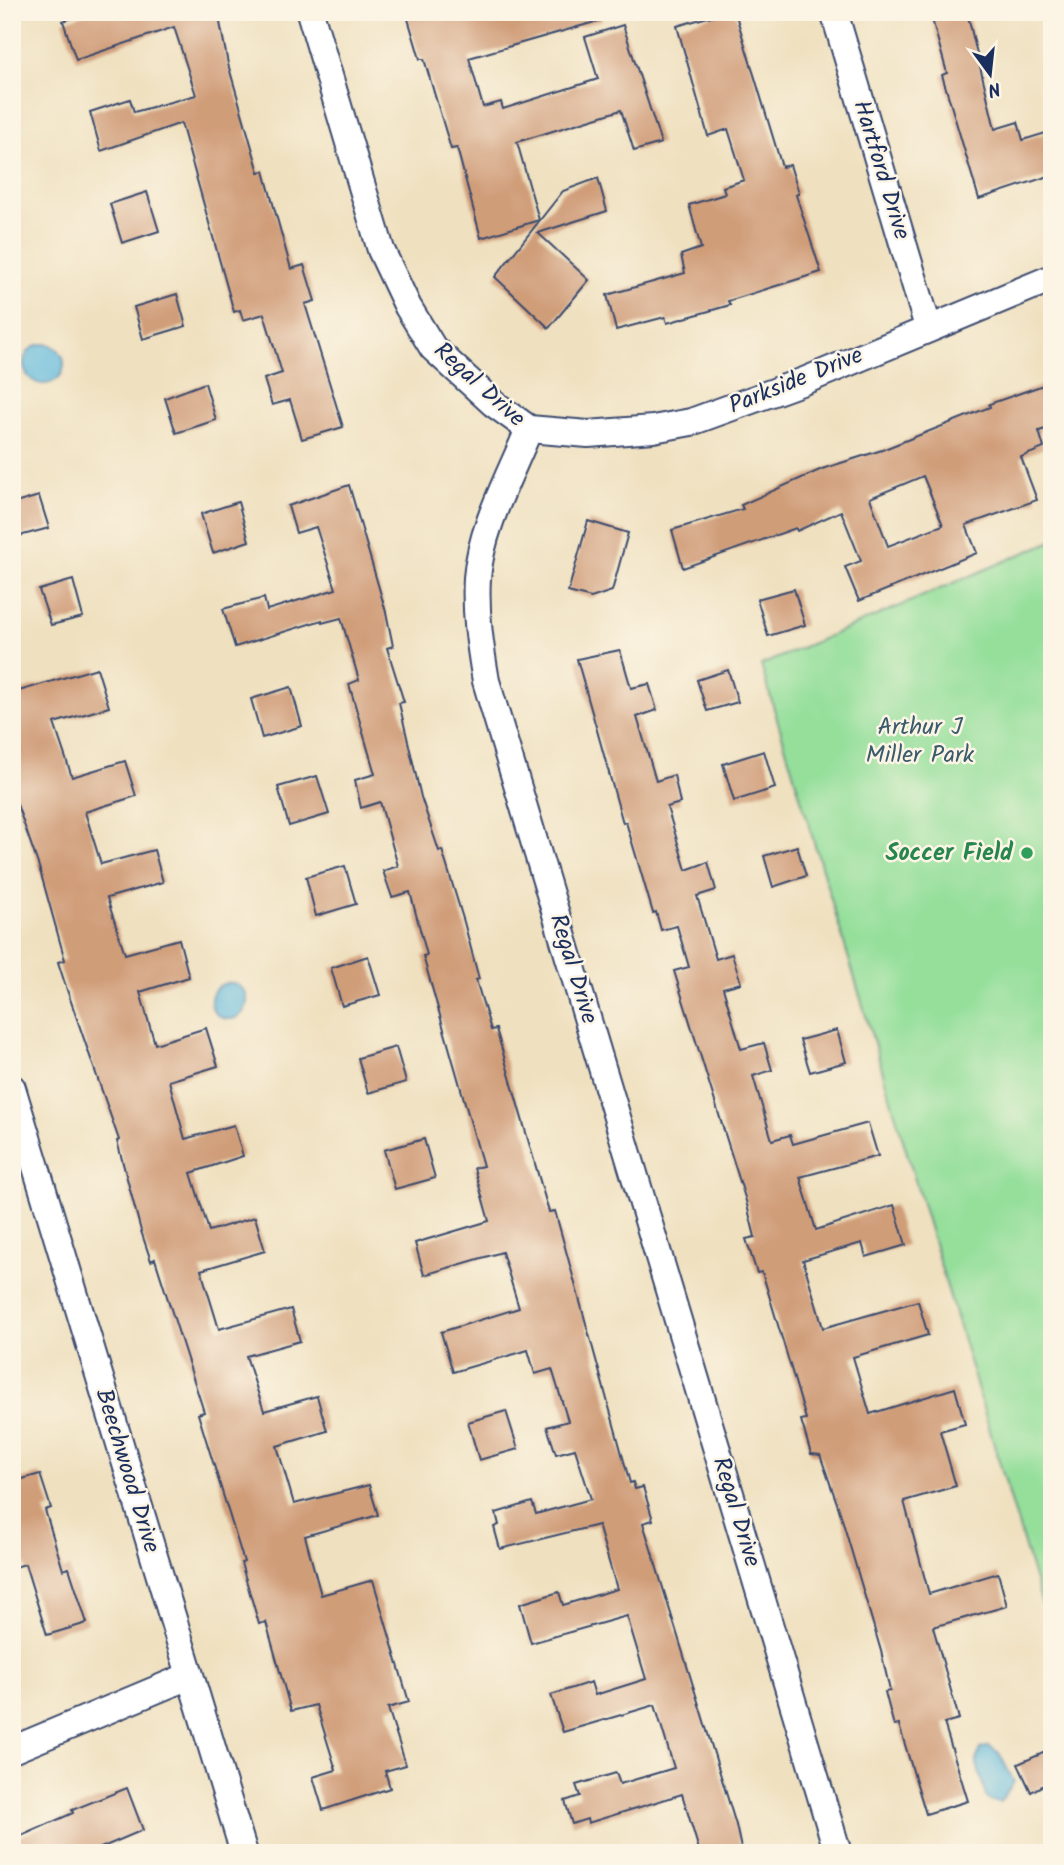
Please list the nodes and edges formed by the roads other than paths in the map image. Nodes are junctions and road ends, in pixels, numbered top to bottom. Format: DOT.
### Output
graph roads {
  1 [pos="310,12"];
  2 [pos="834,12"];
  3 [pos="1052,278"];
  4 [pos="928,327"];
  5 [pos="530,429"];
  6 [pos="12,1088"];
  7 [pos="189,1676"];
  8 [pos="12,1751"];
  9 [pos="244,1853"];
  10 [pos="838,1853"];
  1 -- 5 [label="street, Regal Drive"];
  2 -- 4 [label="street, Hartford Drive"];
  3 -- 4 [label="street, Parkside Drive"];
  4 -- 5 [label="street, Parkside Drive"];
  5 -- 10 [label="street, Regal Drive"];
  6 -- 7 [label="street, Beechwood Drive"];
  7 -- 8 [label="street"];
  7 -- 9 [label="street, Beechwood Drive"];
}
